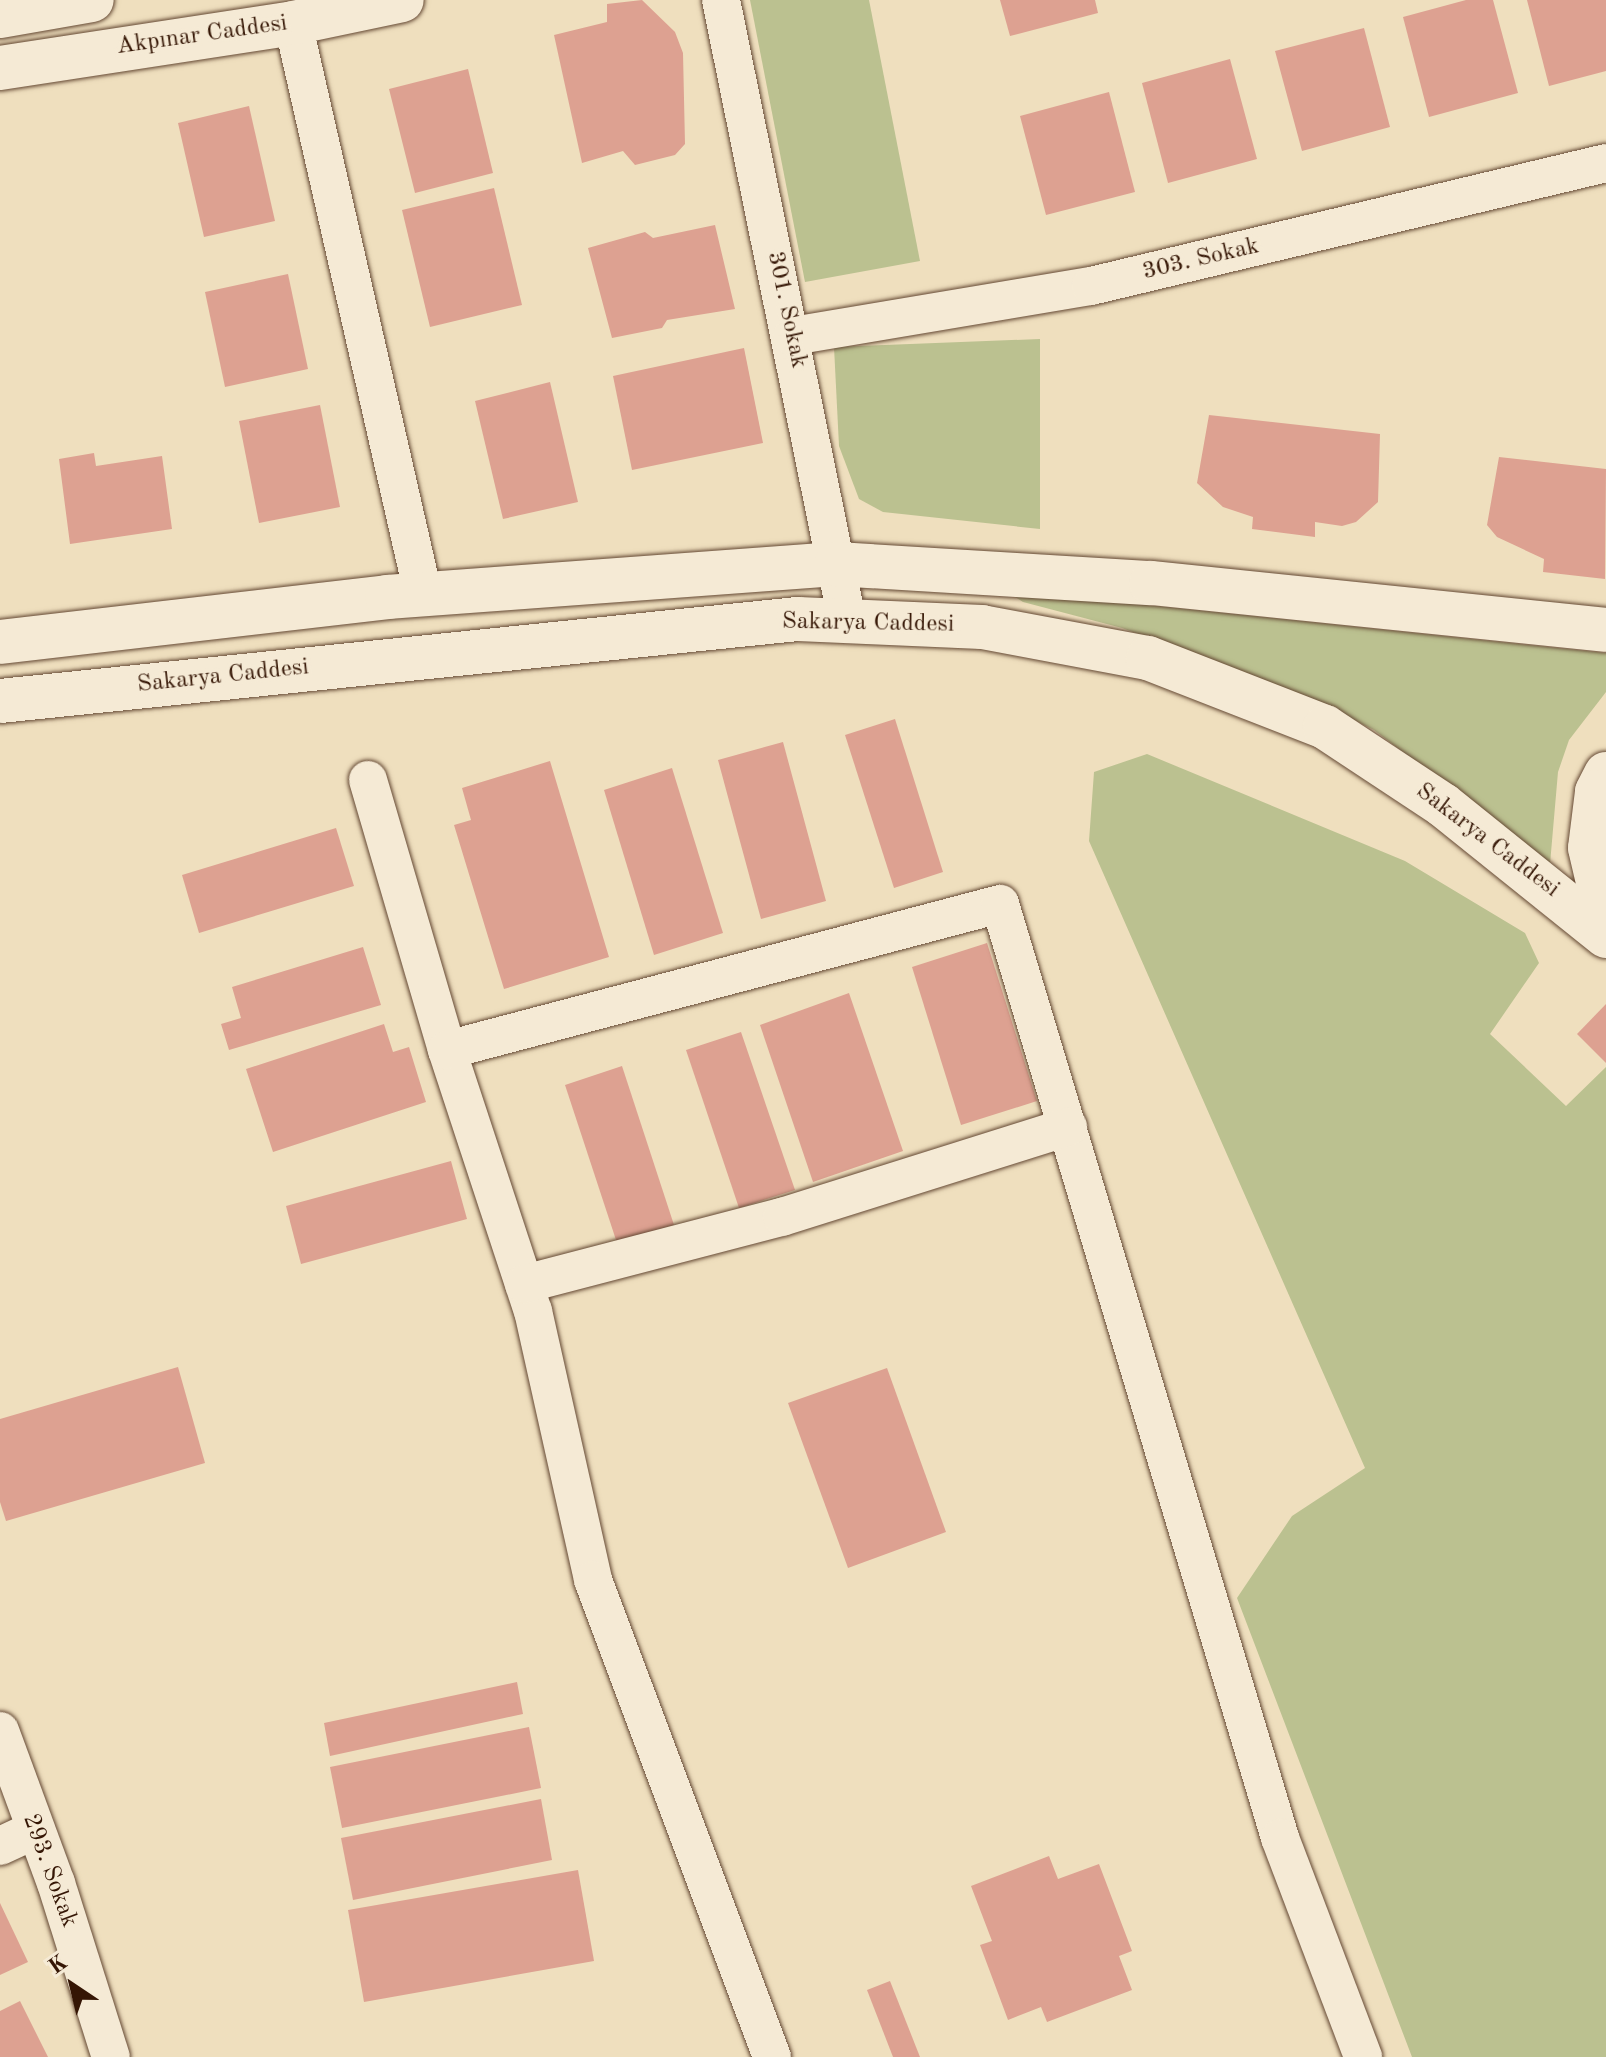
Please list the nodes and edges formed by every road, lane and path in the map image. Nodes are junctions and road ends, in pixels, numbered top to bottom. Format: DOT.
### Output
graph roads {
  1 [pos="92,0"];
  2 [pos="402,0"];
  3 [pos="721,0"];
  4 [pos="0,16"];
  5 [pos="293,23"];
  6 [pos="0,68"];
  7 [pos="1606,163"];
  8 [pos="792,336"];
  9 [pos="836,564"];
  10 [pos="423,594"];
  11 [pos="847,620"];
  12 [pos="1606,630"];
  13 [pos="0,642"];
  14 [pos="0,701"];
  15 [pos="1606,774"];
  16 [pos="368,780"];
  17 [pos="1606,916"];
  18 [pos="1606,936"];
  19 [pos="447,1050"];
  20 [pos="1068,1127"];
  21 [pos="524,1284"];
  22 [pos="0,1731"];
  23 [pos="35,1830"];
  24 [pos="0,1846"];
  25 [pos="111,2057"];
  26 [pos="772,2057"];
  27 [pos="1363,2057"];
  1 -- 4 [label="main road"];
  2 -- 5 [label="main road, Akpınar Caddesi"];
  3 -- 8 [label="street, 301. Sokak"];
  5 -- 6 [label="main road, Akpınar Caddesi"];
  5 -- 10 [label="street"];
  7 -- 8 [label="street, 303. Sokak"];
  8 -- 9 [label="street, 301. Sokak"];
  9 -- 10 [label="main road"];
  9 -- 11 [label="street, 301. Sokak"];
  9 -- 12 [label="main road"];
  10 -- 13 [label="main road"];
  11 -- 14 [label="main road, Sakarya Caddesi"];
  11 -- 18 [label="main road, Sakarya Caddesi"];
  15 -- 17 [label="main road"];
  16 -- 19 [label="street"];
  19 -- 20 [label="street"];
  19 -- 21 [label="street"];
  20 -- 21 [label="street"];
  20 -- 27 [label="street"];
  21 -- 26 [label="street"];
  22 -- 23 [label="street, 293. Sokak"];
  23 -- 24 [label="street"];
  23 -- 25 [label="street, 293. Sokak"];
}
